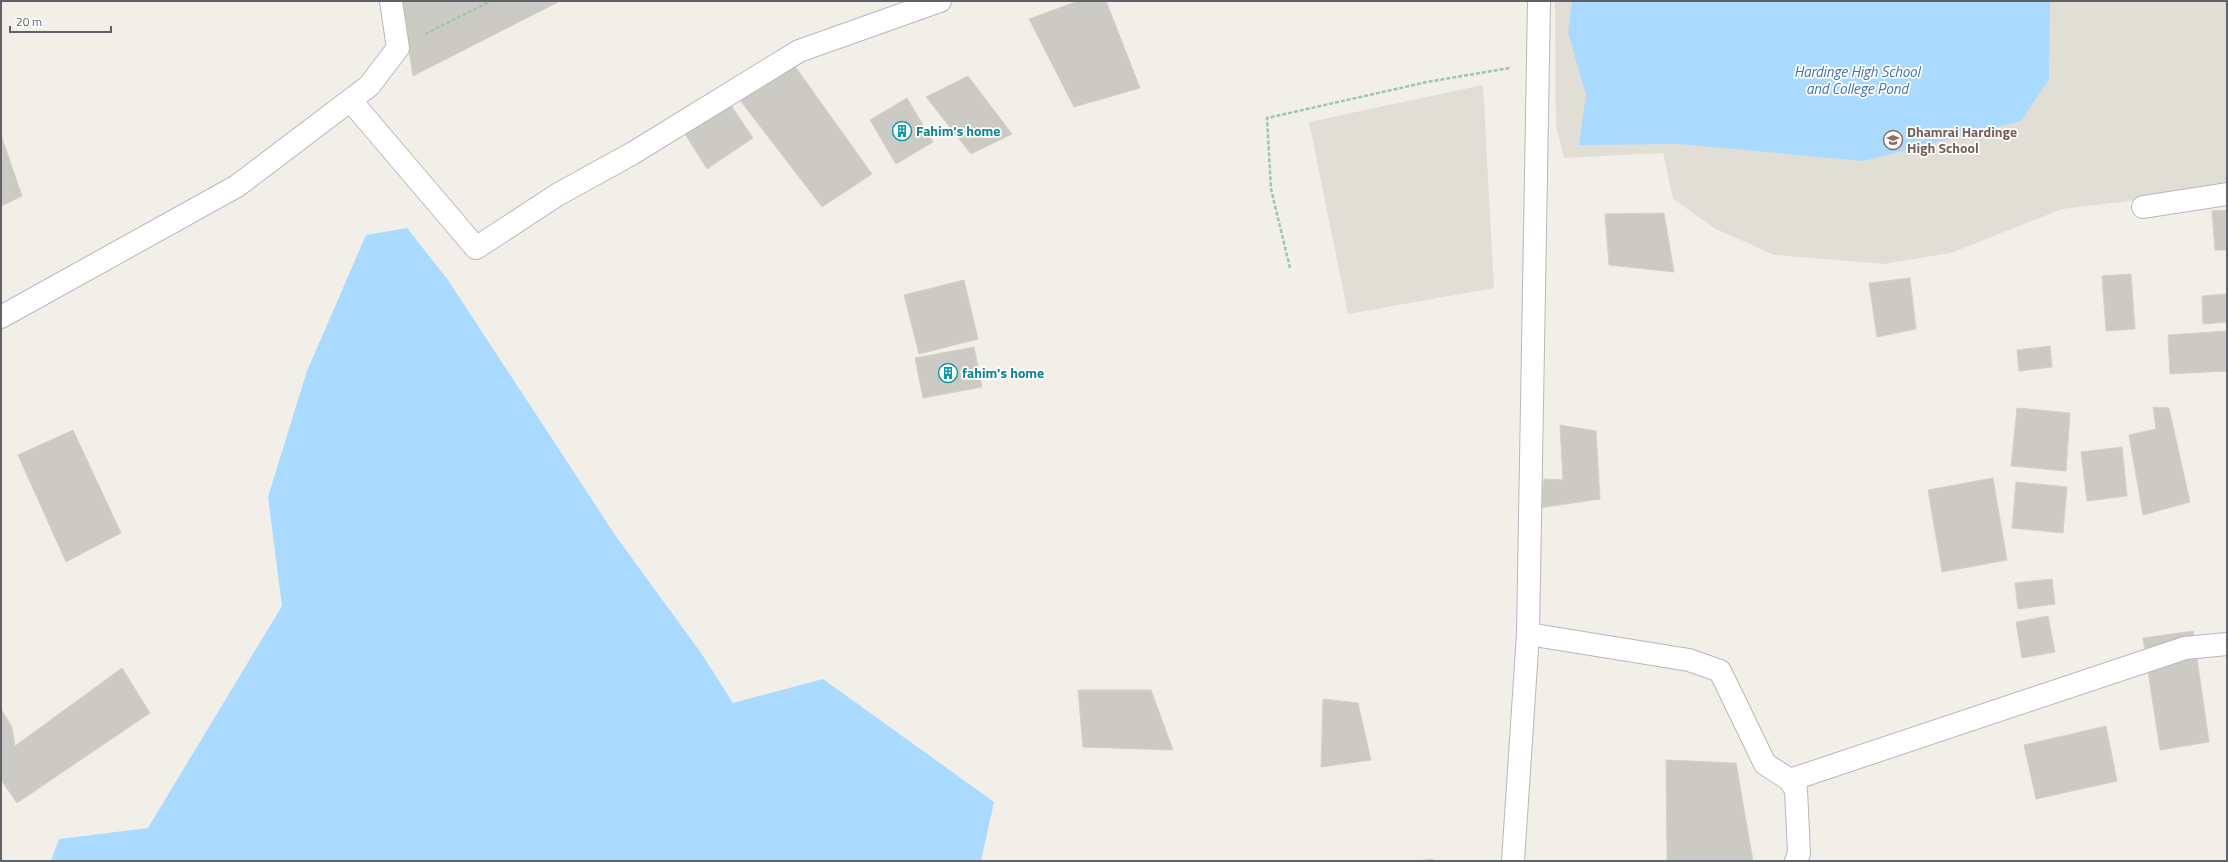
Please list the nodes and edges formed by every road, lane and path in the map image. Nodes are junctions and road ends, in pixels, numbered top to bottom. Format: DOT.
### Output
graph roads {
  1 [pos="391,1"];
  2 [pos="491,1"];
  3 [pos="940,1"];
  4 [pos="1539,1"];
  5 [pos="398,48"];
  6 [pos="1538,63"];
  7 [pos="351,100"];
  8 [pos="2227,194"];
  9 [pos="2143,207"];
  10 [pos="1290,268"];
  11 [pos="1,317"];
  12 [pos="1528,634"];
  13 [pos="2227,644"];
  14 [pos="1790,780"];
  15 [pos="1512,861"];
  16 [pos="1796,861"];
  1 -- 5 [label="street"];
  2 -- 5 [label="path"];
  3 -- 7 [label="street"];
  4 -- 6 [label="street"];
  5 -- 7 [label="street"];
  6 -- 10 [label="path"];
  6 -- 12 [label="street"];
  7 -- 11 [label="street"];
  8 -- 9 [label="street"];
  12 -- 14 [label="street"];
  12 -- 15 [label="street"];
  13 -- 14 [label="street"];
  14 -- 16 [label="street"];
}
